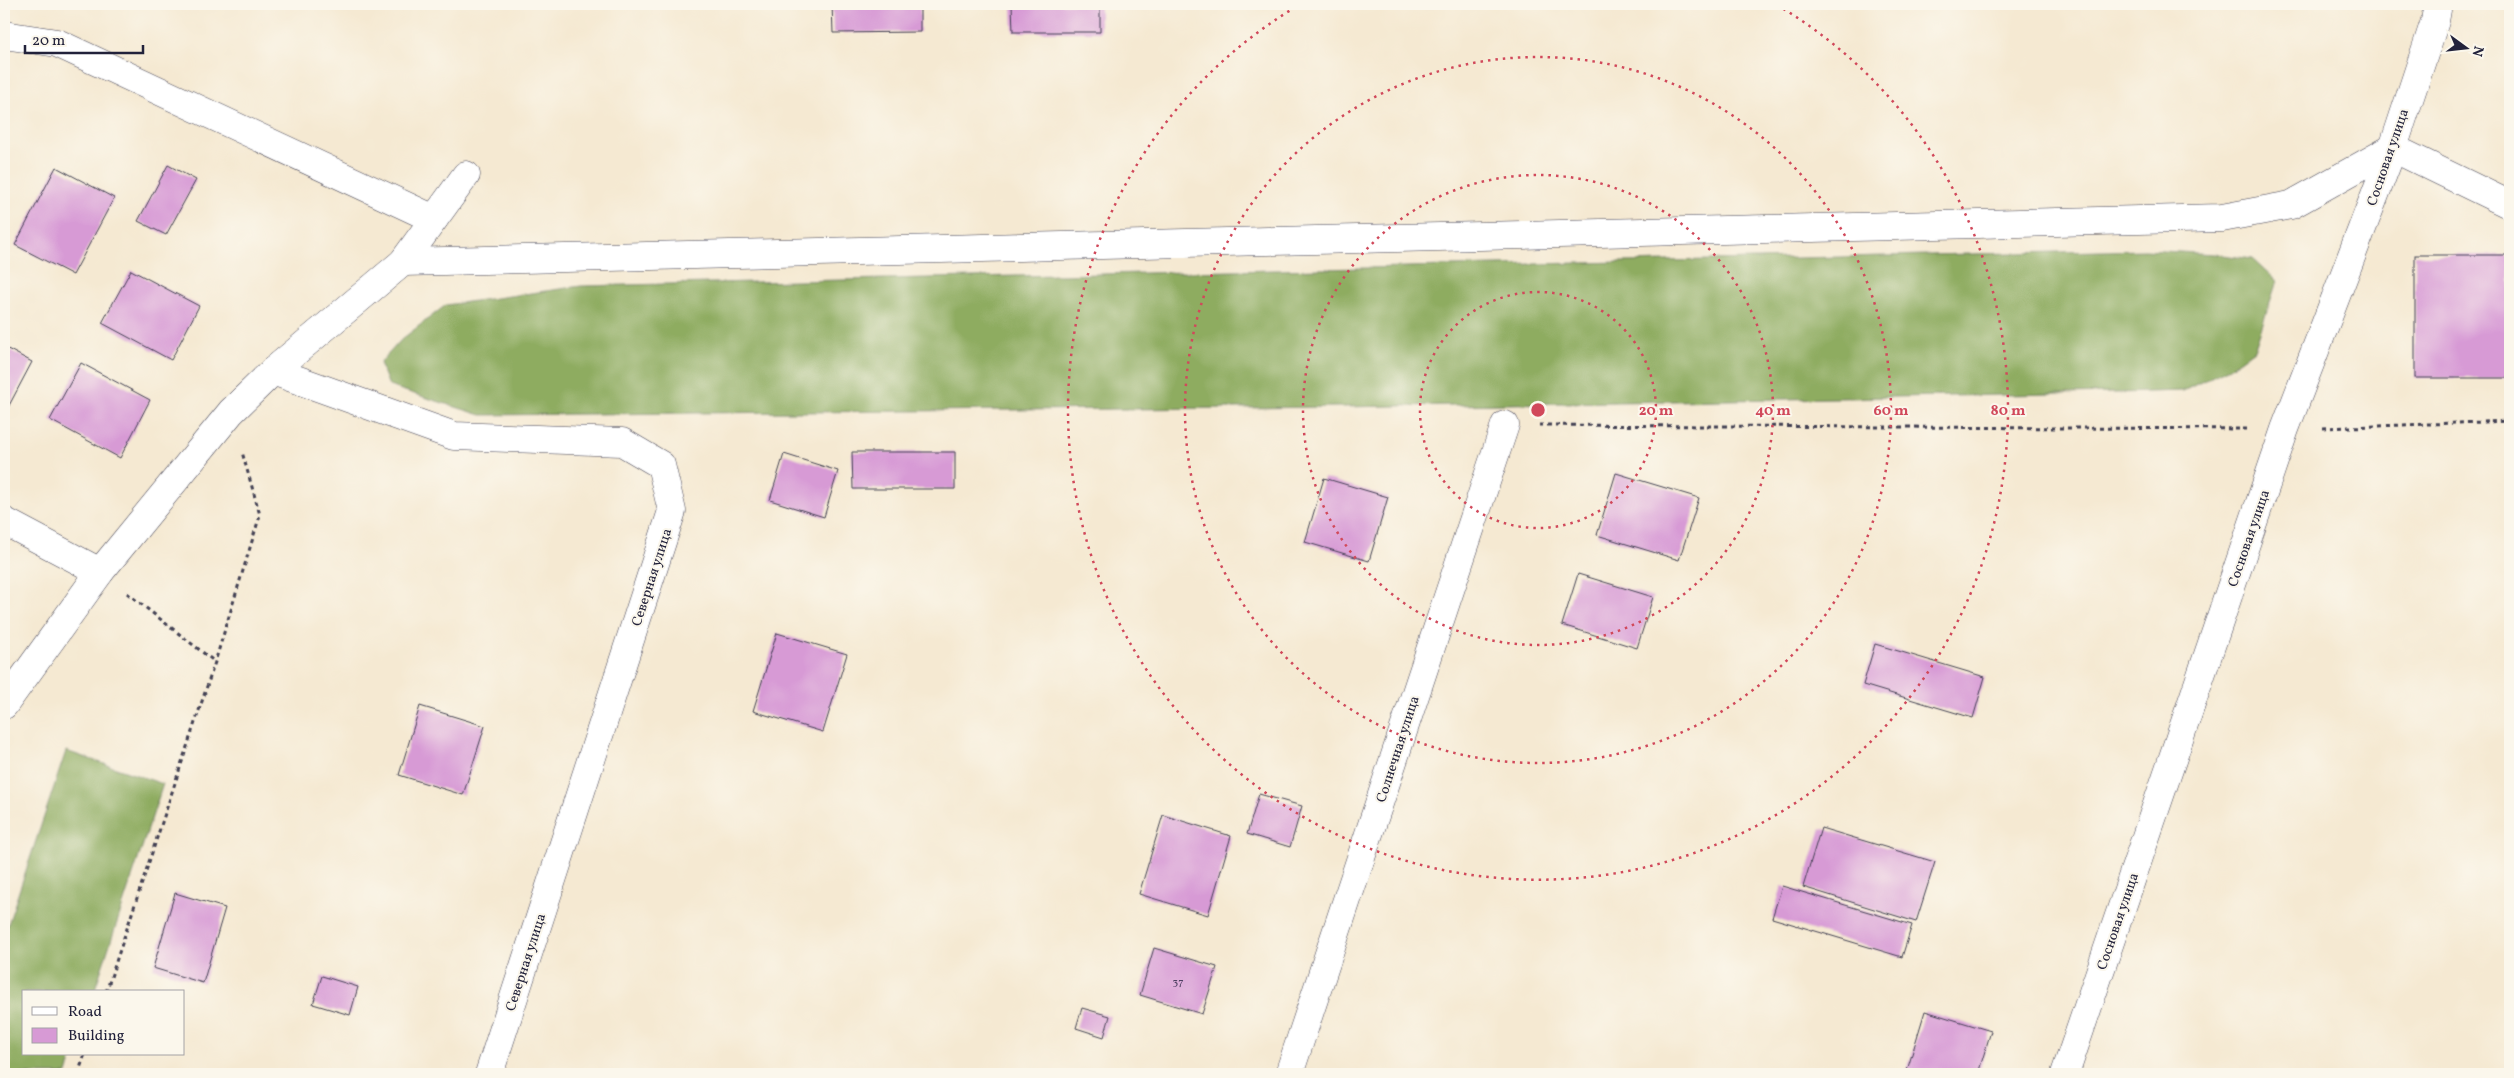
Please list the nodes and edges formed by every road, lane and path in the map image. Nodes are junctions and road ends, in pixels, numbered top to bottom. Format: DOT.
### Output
graph roads {
  1 [pos="2438,4"];
  2 [pos="4,35"];
  3 [pos="2393,148"];
  4 [pos="466,175"];
  5 [pos="2510,205"];
  6 [pos="434,219"];
  7 [pos="402,262"];
  8 [pos="273,371"];
  9 [pos="231,412"];
  10 [pos="2510,421"];
  11 [pos="1505,425"];
  12 [pos="2285,429"];
  13 [pos="4,521"];
  14 [pos="100,572"];
  15 [pos="215,662"];
  16 [pos="4,705"];
  17 [pos="107,990"];
  18 [pos="84,1056"];
  19 [pos="78,1074"];
  20 [pos="489,1074"];
  21 [pos="1289,1074"];
  22 [pos="2065,1074"];
  1 -- 3 [label="street, Сосновая улица"];
  2 -- 6 [label="street"];
  3 -- 5 [label="street"];
  3 -- 7 [label="street"];
  3 -- 12 [label="street, Сосновая улица"];
  4 -- 6 [label="street"];
  6 -- 7 [label="street"];
  7 -- 8 [label="street"];
  8 -- 9 [label="street"];
  8 -- 20 [label="street, Северная улица"];
  9 -- 14 [label="street"];
  9 -- 15 [label="path"];
  10 -- 12 [label="path"];
  11 -- 12 [label="path"];
  11 -- 21 [label="street, Солнечная улица"];
  12 -- 22 [label="street, Сосновая улица"];
  13 -- 14 [label="street"];
  14 -- 15 [label="path"];
  14 -- 16 [label="street"];
  15 -- 17 [label="path"];
  18 -- 19 [label="path"];
}
